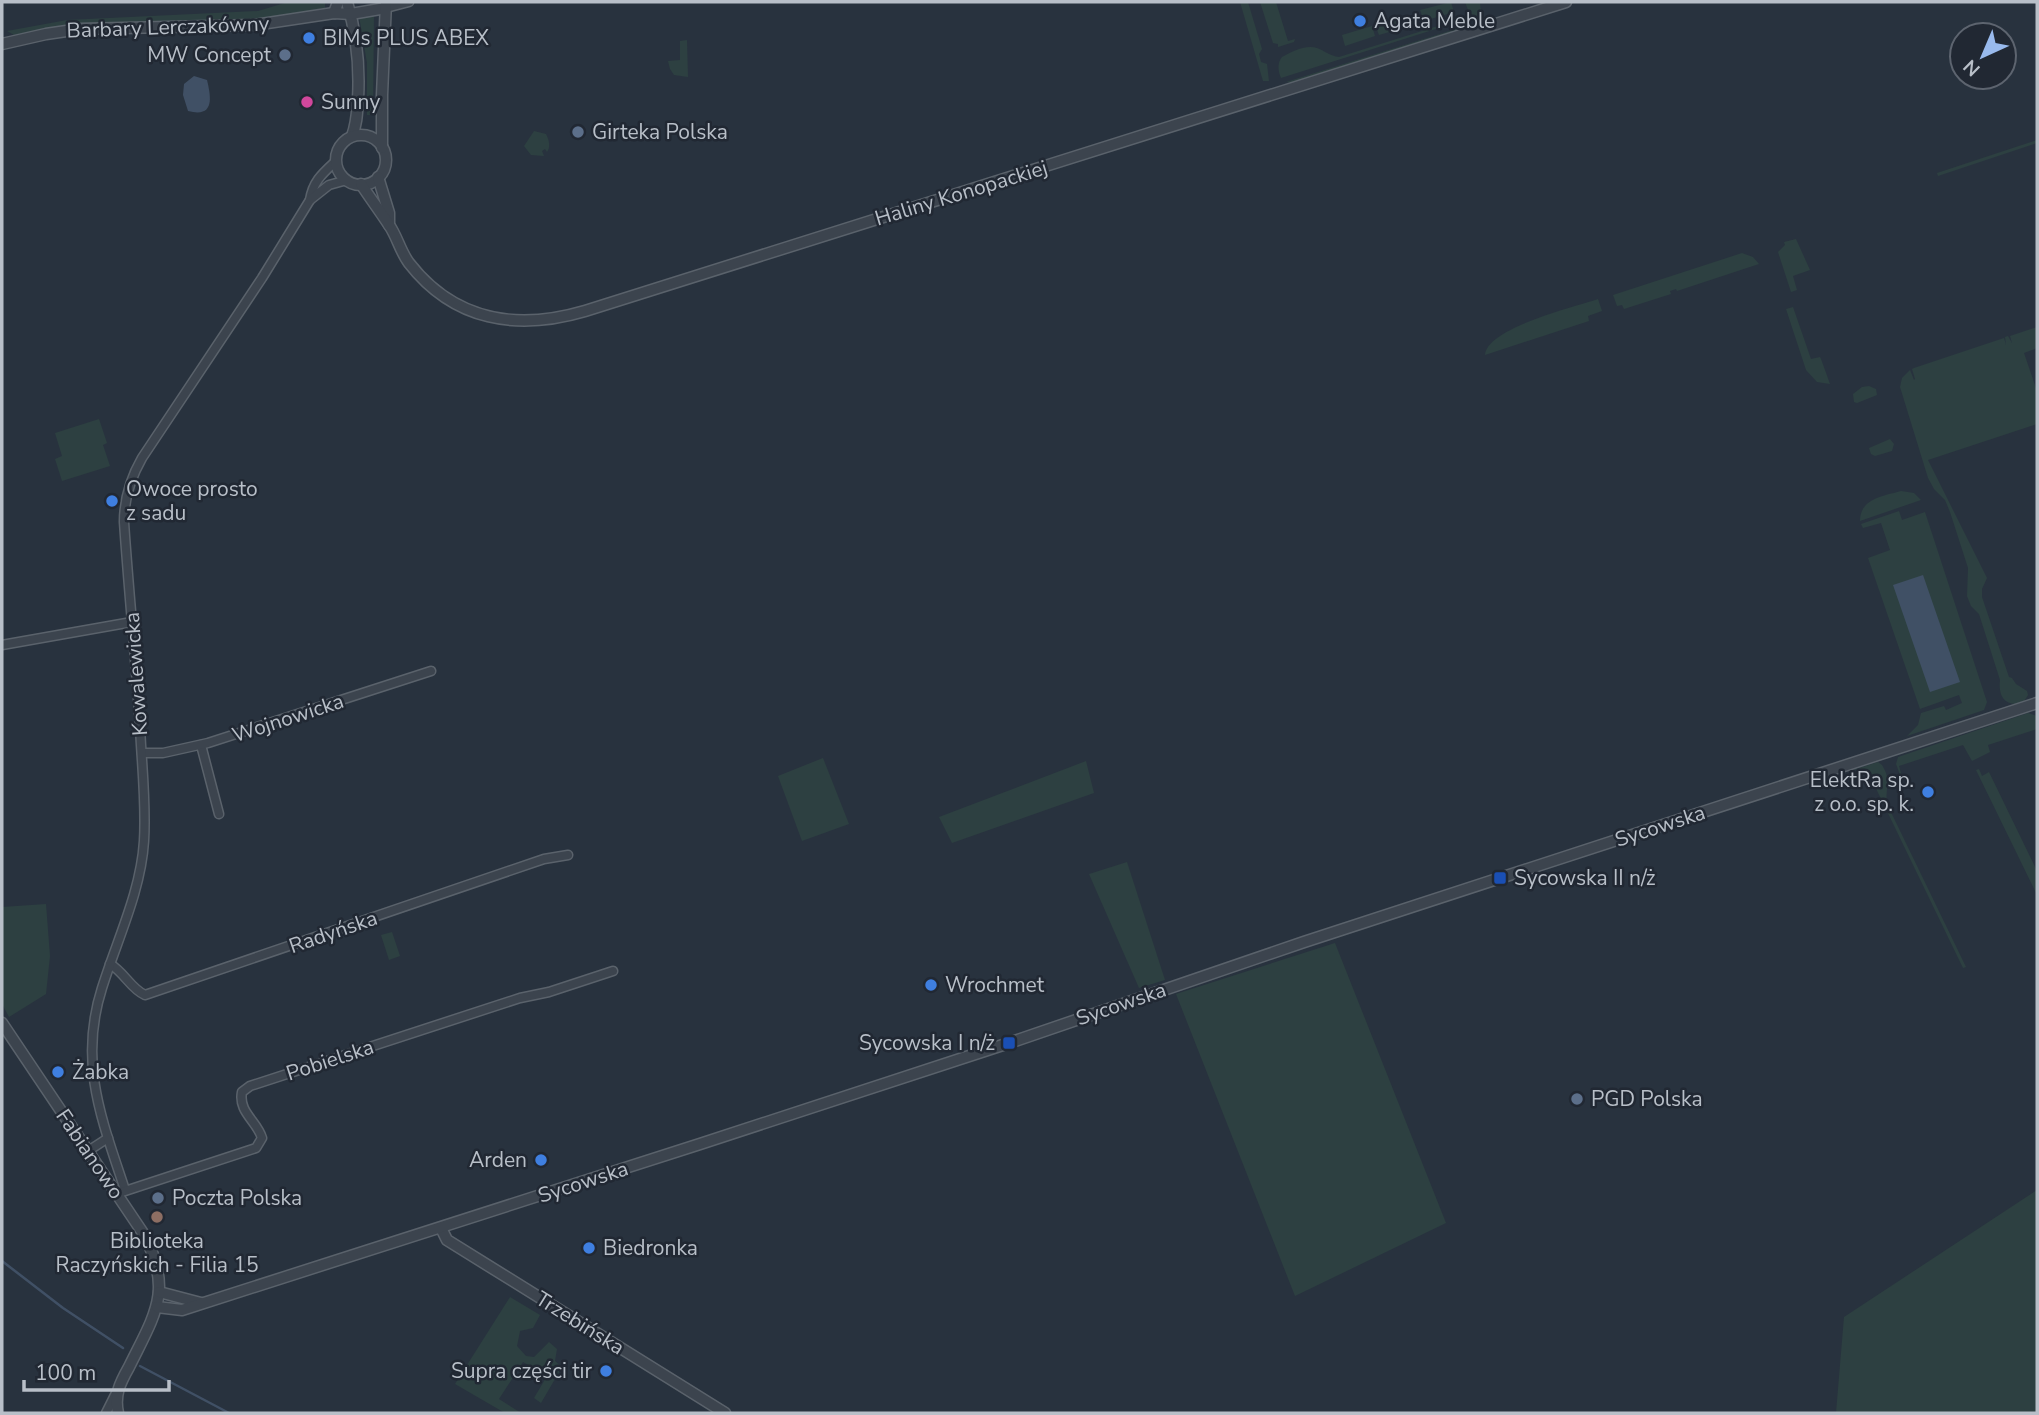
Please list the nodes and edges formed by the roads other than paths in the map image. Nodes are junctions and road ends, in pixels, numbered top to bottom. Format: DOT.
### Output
graph roads {
  1 [pos="338,2"];
  2 [pos="347,2"];
  3 [pos="409,2"];
  4 [pos="1566,2"];
  5 [pos="386,5"];
  6 [pos="334,13"];
  7 [pos="351,14"];
  8 [pos="2,44"];
  9 [pos="352,136"];
  10 [pos="382,148"];
  11 [pos="336,160"];
  12 [pos="379,177"];
  13 [pos="347,180"];
  14 [pos="361,184"];
  15 [pos="310,200"];
  16 [pos="389,225"];
  17 [pos="132,622"];
  18 [pos="2,645"];
  19 [pos="431,671"];
  20 [pos="2037,703"];
  21 [pos="201,745"];
  22 [pos="142,753"];
  23 [pos="219,814"];
  24 [pos="568,855"];
  25 [pos="110,964"];
  26 [pos="613,971"];
  27 [pos="2,1023"];
  28 [pos="108,1139"];
  29 [pos="88,1152"];
  30 [pos="121,1193"];
  31 [pos="441,1228"];
  32 [pos="159,1292"];
  33 [pos="205,1303"];
  34 [pos="157,1307"];
  35 [pos="116,1393"];
  36 [pos="106,1413"];
  37 [pos="118,1413"];
  38 [pos="725,1413"];
  1 -- 6 [label="street"];
  2 -- 7 [label="street"];
  3 -- 5 [label="street"];
  4 -- 16 [label="street, Haliny Konopackiej"];
  5 -- 7 [label="street, Barbary Lerczakówny"];
  5 -- 10 [label="street"];
  6 -- 7 [label="street, Barbary Lerczakówny"];
  6 -- 8 [label="street, Barbary Lerczakówny"];
  7 -- 9 [label="street"];
  9 -- 10 [label="street"];
  9 -- 11 [label="street"];
  10 -- 12 [label="street"];
  11 -- 13 [label="street"];
  11 -- 15 [label="street, Kowalewicka"];
  12 -- 14 [label="street"];
  12 -- 16 [label="street, Haliny Konopackiej"];
  13 -- 14 [label="street"];
  13 -- 15 [label="street, Kowalewicka"];
  14 -- 16 [label="street, Haliny Konopackiej"];
  15 -- 17 [label="street, Kowalewicka"];
  17 -- 18 [label="street"];
  17 -- 22 [label="street, Kowalewicka"];
  19 -- 21 [label="street, Wojnowicka"];
  20 -- 31 [label="street, Sycowska"];
  21 -- 22 [label="street, Wojnowicka"];
  21 -- 23 [label="street"];
  22 -- 25 [label="street, Kowalewicka"];
  24 -- 25 [label="street, Radyńska"];
  25 -- 28 [label="street, Kowalewicka"];
  26 -- 30 [label="street, Pobielska"];
  27 -- 29 [label="street, Fabianowo"];
  28 -- 29 [label="street"];
  28 -- 30 [label="street, Kowalewicka"];
  29 -- 30 [label="street, Fabianowo"];
  30 -- 32 [label="street, Fabianowo"];
  31 -- 33 [label="street, Sycowska"];
  31 -- 38 [label="street, Trzebińska"];
  32 -- 33 [label="street, Sycowska"];
  32 -- 34 [label="street, Fabianowo"];
  33 -- 34 [label="street, Sycowska"];
  34 -- 35 [label="street, Fabianowo"];
  35 -- 36 [label="street"];
  35 -- 37 [label="street"];
}
